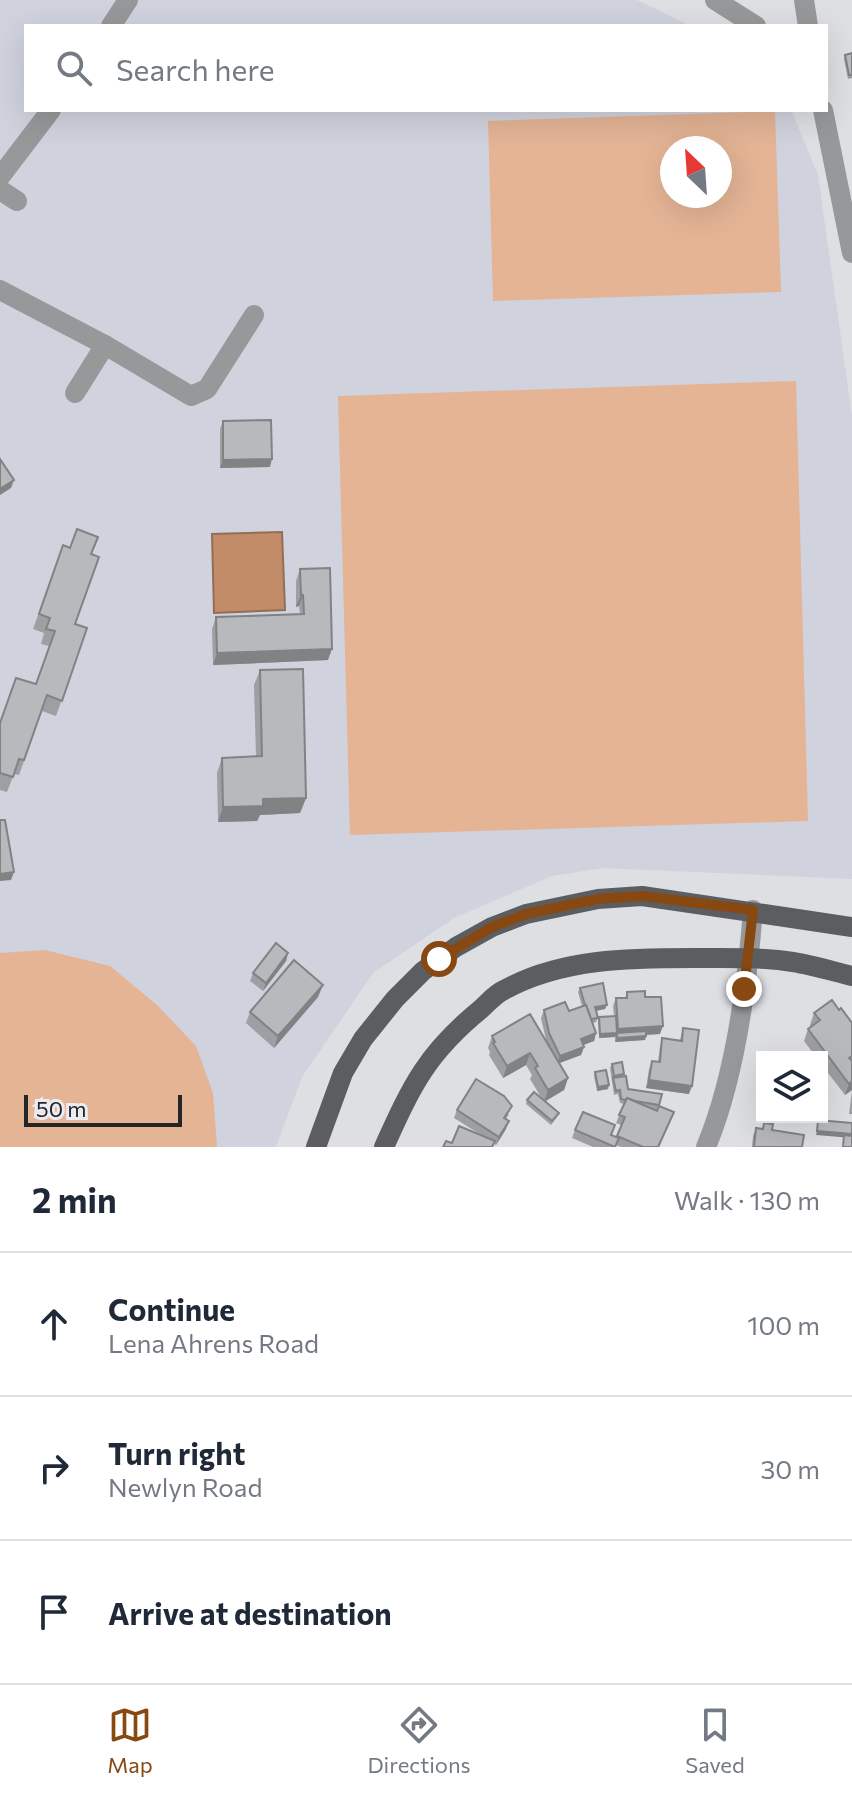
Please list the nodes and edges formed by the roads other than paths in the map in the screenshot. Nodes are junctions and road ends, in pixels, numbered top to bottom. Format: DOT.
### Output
graph roads {
  1 [pos="128,0"];
  2 [pos="715,0"];
  3 [pos="804,0"];
  4 [pos="112,24"];
  5 [pos="753,24"];
  6 [pos="808,24"];
  7 [pos="49,112"];
  8 [pos="823,112"];
  9 [pos="0,177"];
  10 [pos="852,253"];
  11 [pos="0,290"];
  12 [pos="254,315"];
  13 [pos="105,345"];
  14 [pos="75,393"];
  15 [pos="753,910"];
  16 [pos="852,927"];
  17 [pos="749,958"];
  18 [pos="852,976"];
  19 [pos="316,1147"];
  20 [pos="384,1147"];
  21 [pos="706,1147"];
  1 -- 4 [label="street"];
  2 -- 5 [label="street"];
  3 -- 6 [label="street"];
  7 -- 9 [label="street"];
  8 -- 10 [label="street"];
  11 -- 13 [label="street"];
  12 -- 13 [label="street"];
  13 -- 14 [label="street"];
  15 -- 16 [label="main road"];
  15 -- 17 [label="street"];
  15 -- 19 [label="main road"];
  17 -- 18 [label="main road"];
  17 -- 20 [label="main road"];
  17 -- 21 [label="street"];
}
